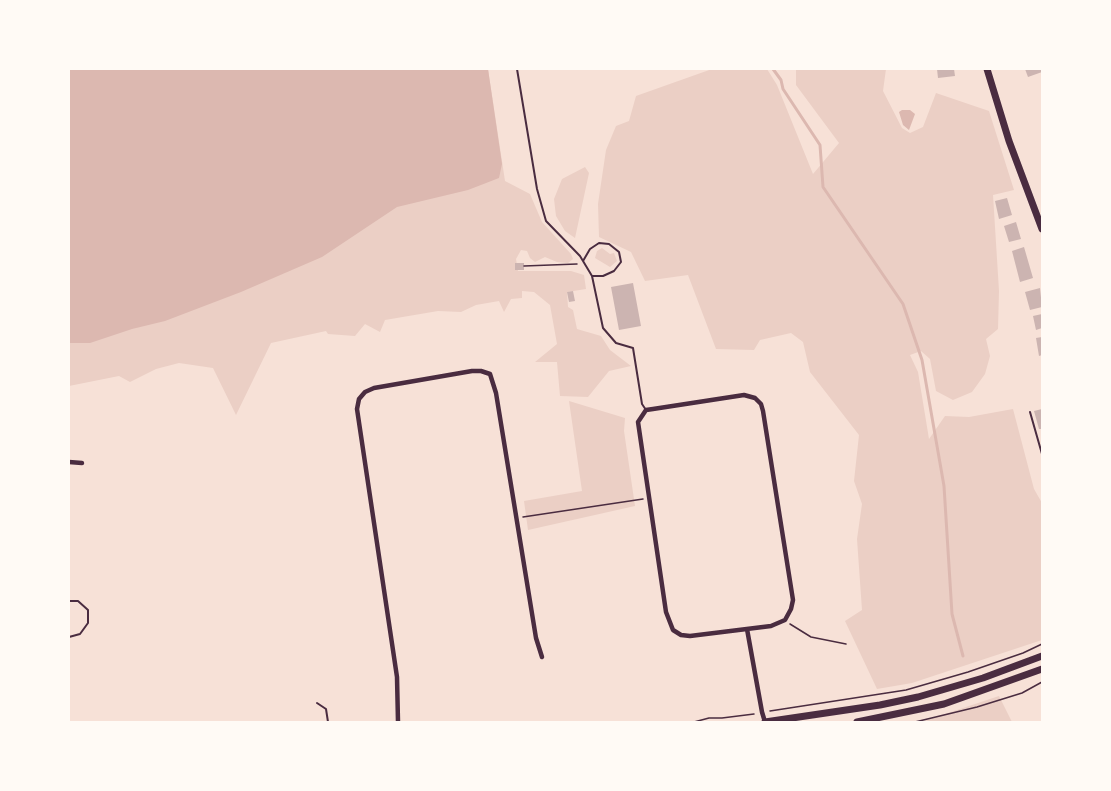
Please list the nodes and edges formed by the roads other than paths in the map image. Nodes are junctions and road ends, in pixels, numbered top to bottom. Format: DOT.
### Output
graph roads {
  1 [pos="517,69"];
  2 [pos="987,69"];
  3 [pos="1042,229"];
  4 [pos="583,261"];
  5 [pos="592,276"];
  6 [pos="646,410"];
  7 [pos="1030,412"];
  8 [pos="1042,453"];
  9 [pos="69,462"];
  10 [pos="82,464"];
  11 [pos="69,602"];
  12 [pos="747,629"];
  13 [pos="69,637"];
  14 [pos="1042,656"];
  15 [pos="542,657"];
  16 [pos="1042,669"];
  17 [pos="318,704"];
  18 [pos="328,722"];
  19 [pos="398,722"];
  20 [pos="765,722"];
  21 [pos="857,722"];
  1 -- 4 [label="lane"];
  2 -- 3 [label="main road"];
  4 -- 5 [label="lane"];
  4 -- 5 [label="lane"];
  5 -- 6 [label="lane"];
  6 -- 12 [label="street"];
  6 -- 12 [label="street"];
  7 -- 8 [label="lane"];
  9 -- 10 [label="street"];
  11 -- 13 [label="lane"];
  12 -- 20 [label="street"];
  14 -- 20 [label="main road"];
  15 -- 19 [label="street"];
  16 -- 21 [label="main road"];
  17 -- 18 [label="lane"];
}
